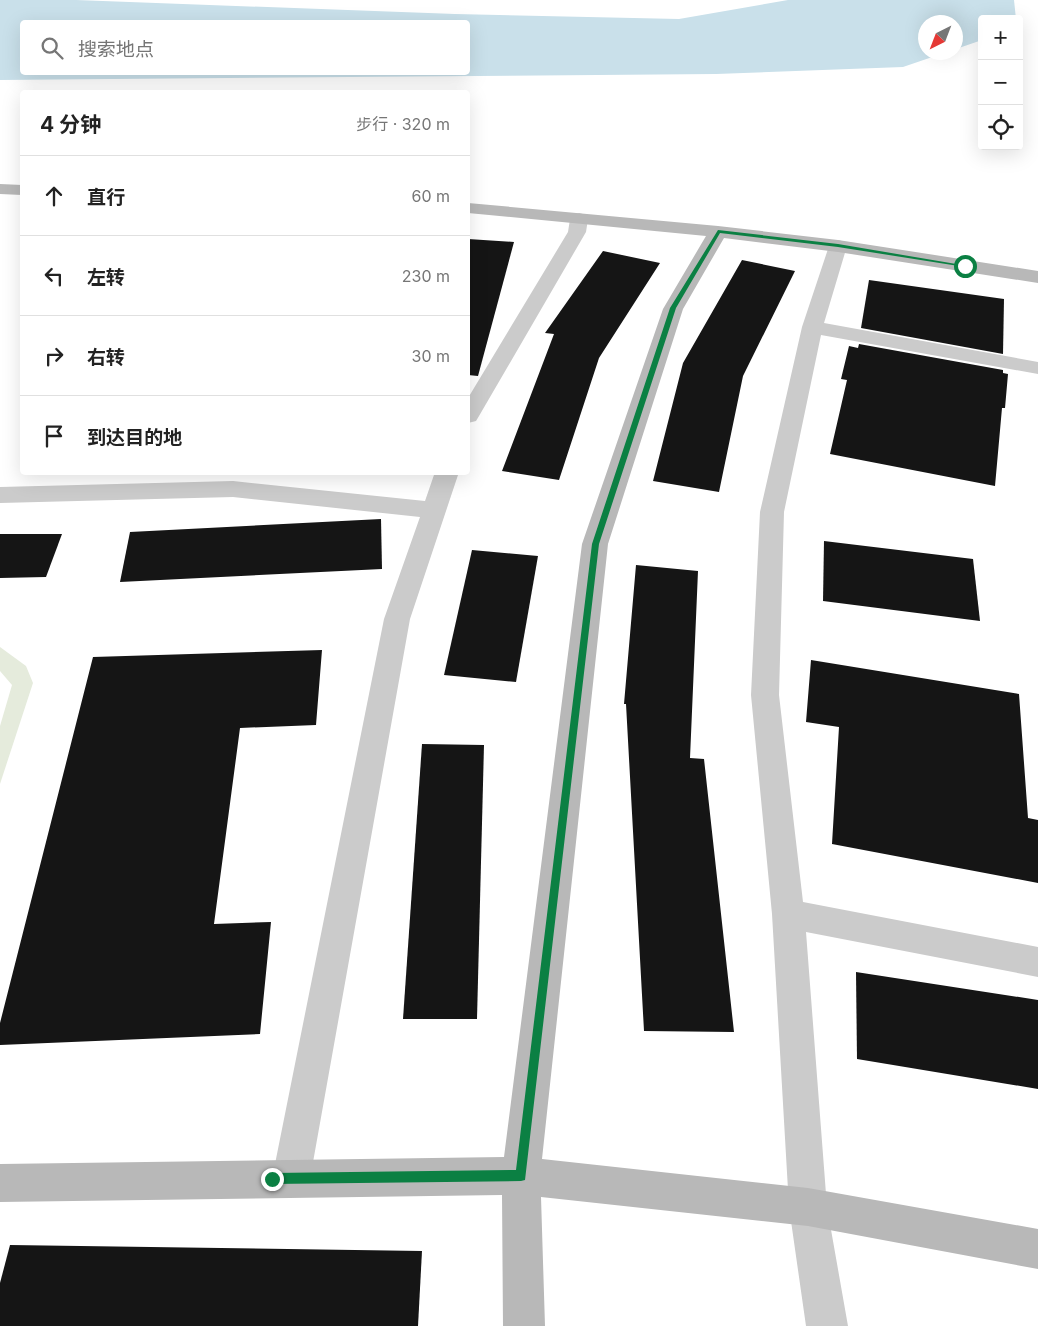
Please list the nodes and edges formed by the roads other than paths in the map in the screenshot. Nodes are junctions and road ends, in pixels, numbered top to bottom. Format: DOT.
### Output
graph roads {
  1 [pos="0,189"];
  2 [pos="20,190"];
  3 [pos="470,208"];
  4 [pos="579,219"];
  5 [pos="718,232"];
  6 [pos="838,246"];
  7 [pos="1038,277"];
  8 [pos="812,327"];
  9 [pos="1038,368"];
  10 [pos="470,413"];
  11 [pos="446,475"];
  12 [pos="0,495"];
  13 [pos="434,510"];
  14 [pos="788,914"];
  15 [pos="1038,962"];
  16 [pos="521,1176"];
  17 [pos="291,1178"];
  18 [pos="0,1183"];
  19 [pos="808,1206"];
  20 [pos="1038,1249"];
  21 [pos="524,1326"];
  22 [pos="828,1326"];
  1 -- 2 [label="street"];
  3 -- 4 [label="street"];
  4 -- 5 [label="street"];
  4 -- 10 [label="street"];
  5 -- 6 [label="street"];
  5 -- 16 [label="street"];
  6 -- 7 [label="street"];
  6 -- 8 [label="street"];
  8 -- 9 [label="street"];
  8 -- 14 [label="street"];
  11 -- 13 [label="street"];
  12 -- 13 [label="street"];
  13 -- 17 [label="street"];
  14 -- 15 [label="street"];
  14 -- 19 [label="street"];
  16 -- 17 [label="street"];
  16 -- 19 [label="street"];
  16 -- 21 [label="street"];
  17 -- 18 [label="street"];
  19 -- 20 [label="street"];
  19 -- 22 [label="street"];
}
